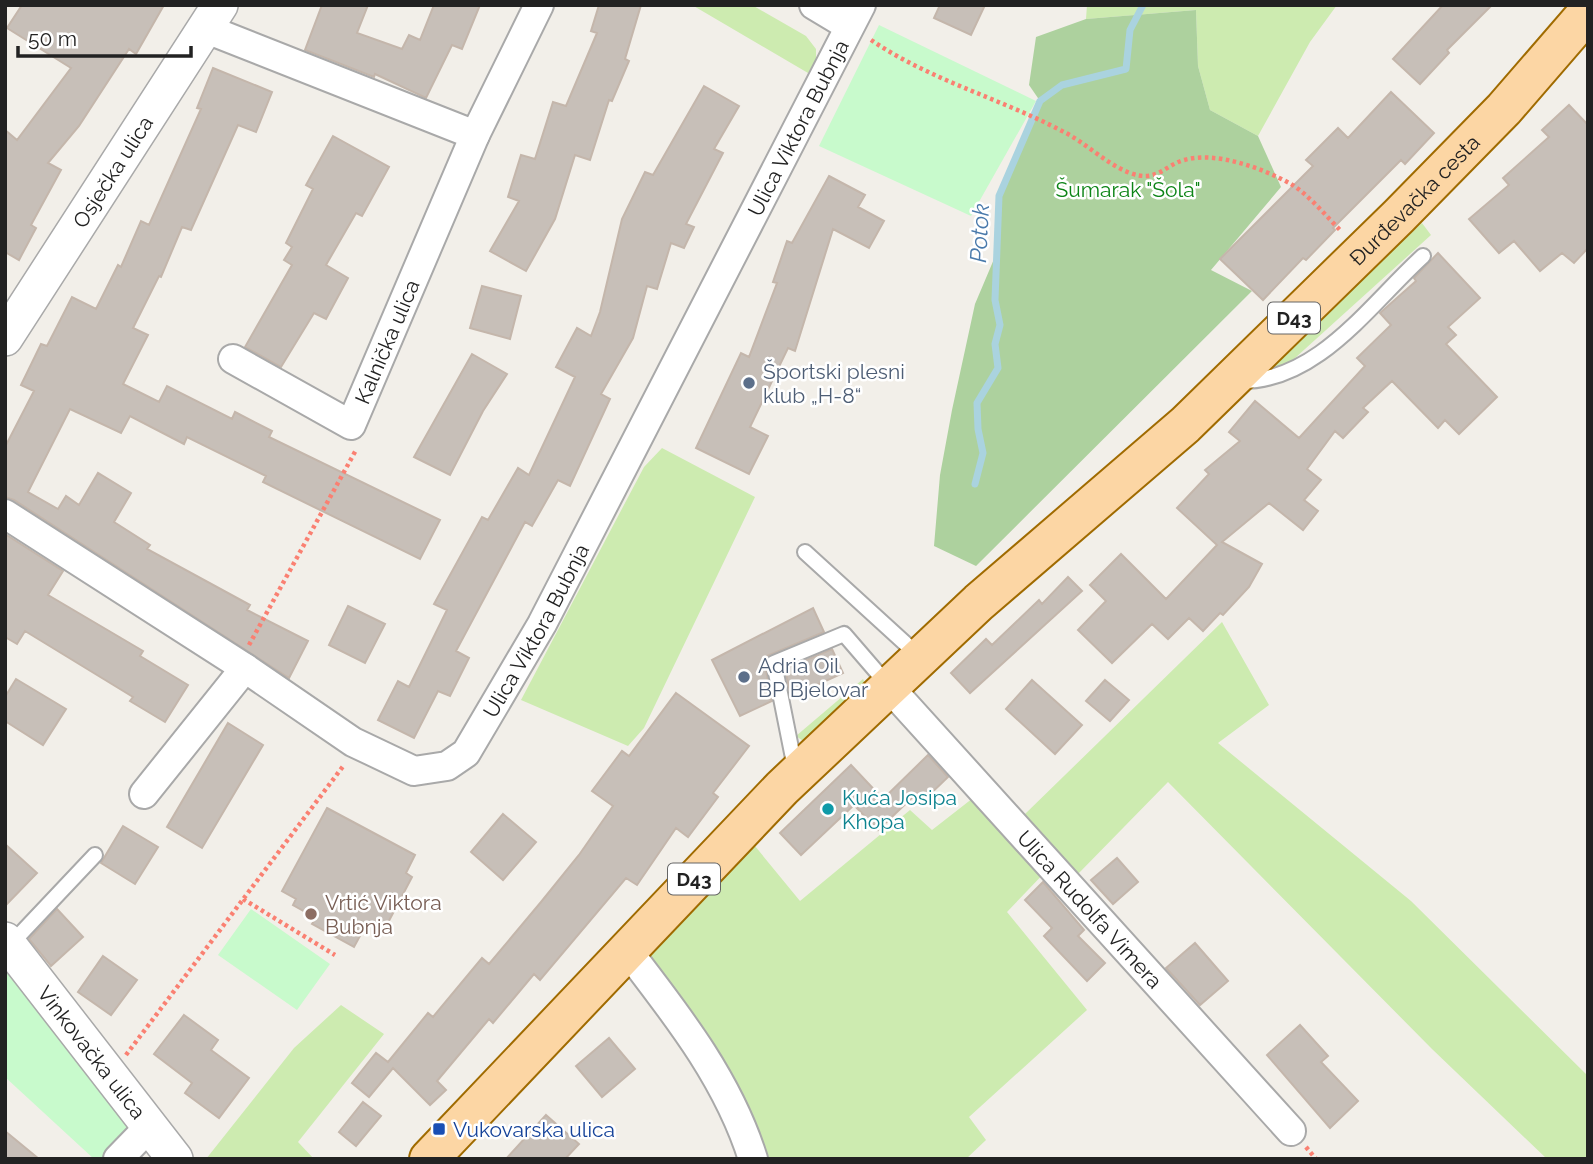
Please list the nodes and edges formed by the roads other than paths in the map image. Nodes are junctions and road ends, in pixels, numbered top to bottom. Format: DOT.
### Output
graph roads {
  1 [pos="538,5"];
  2 [pos="814,5"];
  3 [pos="1588,12"];
  4 [pos="212,17"];
  5 [pos="860,24"];
  6 [pos="475,135"];
  7 [pos="1423,256"];
  8 [pos="5,338"];
  9 [pos="233,359"];
  10 [pos="1230,380"];
  11 [pos="5,514"];
  12 [pos="805,552"];
  13 [pos="920,656"];
  14 [pos="242,666"];
  15 [pos="888,686"];
  16 [pos="796,775"];
  17 [pos="144,794"];
  18 [pos="95,855"];
  19 [pos="7,942"];
  20 [pos="626,949"];
  21 [pos="150,1126"];
  22 [pos="1291,1131"];
  23 [pos="118,1159"];
  24 [pos="175,1159"];
  25 [pos="429,1159"];
  26 [pos="753,1159"];
  1 -- 6 [label="street, Kalnička ulica"];
  2 -- 5 [label="street"];
  3 -- 10 [label="main road, Đurđevačka cesta / D43"];
  4 -- 6 [label="street"];
  4 -- 8 [label="street, Osječka ulica"];
  5 -- 14 [label="street, Ulica Viktora Bubnja"];
  6 -- 9 [label="street, Kalnička ulica"];
  7 -- 10 [label="lane"];
  10 -- 13 [label="main road, Đurđevačka cesta / D43"];
  11 -- 14 [label="street, Ulica Viktora Bubnja"];
  12 -- 13 [label="lane"];
  13 -- 15 [label="main road, D43"];
  14 -- 17 [label="street"];
  15 -- 16 [label="main road, D43"];
  15 -- 16 [label="lane"];
  15 -- 22 [label="street, Ulica Rudolfa Vimera"];
  16 -- 20 [label="main road, D43"];
  18 -- 19 [label="lane, Vinkovačka ulica"];
  19 -- 21 [label="street, Vinkovačka ulica"];
  20 -- 25 [label="main road, D43"];
  20 -- 26 [label="street"];
  21 -- 23 [label="street"];
  21 -- 24 [label="street, Vinkovačka ulica"];
}
